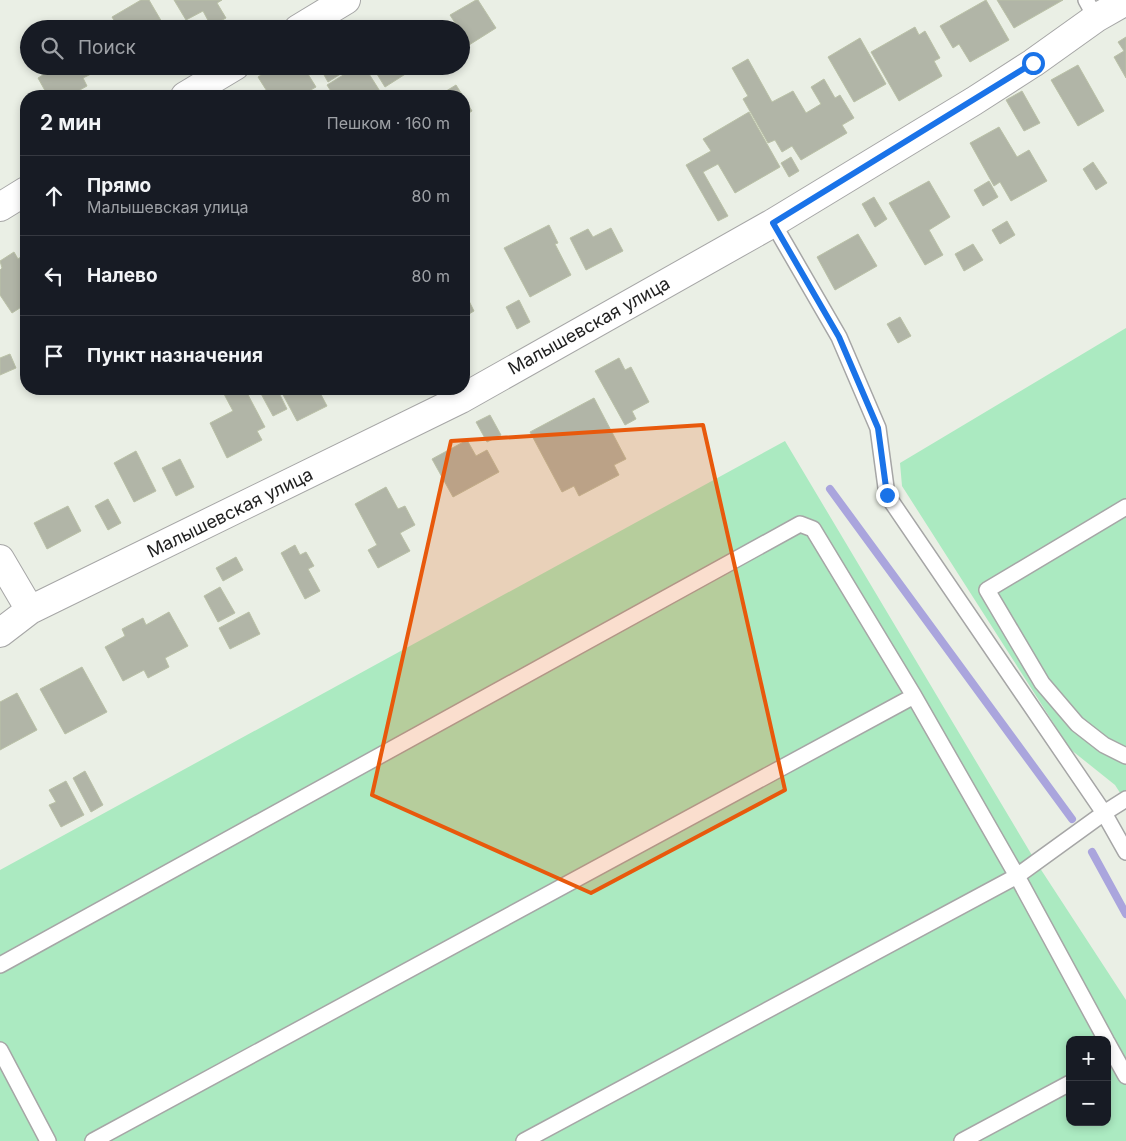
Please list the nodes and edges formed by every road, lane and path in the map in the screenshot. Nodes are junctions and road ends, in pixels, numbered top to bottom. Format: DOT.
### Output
graph roads {
  1 [pos="346,0"];
  2 [pos="1126,1"];
  3 [pos="1091,9"];
  4 [pos="313,20"];
  5 [pos="220,75"];
  6 [pos="195,90"];
  7 [pos="20,195"];
  8 [pos="0,207"];
  9 [pos="773,223"];
  10 [pos="470,393"];
  11 [pos="467,395"];
  12 [pos="1126,507"];
  13 [pos="0,559"];
  14 [pos="30,610"];
  15 [pos="0,633"];
  16 [pos="914,696"];
  17 [pos="1126,756"];
  18 [pos="1126,799"];
  19 [pos="1104,812"];
  20 [pos="1126,852"];
  21 [pos="1017,876"];
  22 [pos="0,965"];
  23 [pos="1104,1036"];
  24 [pos="0,1050"];
  25 [pos="1112,1060"];
  26 [pos="1126,1076"];
  27 [pos="1066,1085"];
  28 [pos="48,1141"];
  29 [pos="93,1141"];
  30 [pos="524,1141"];
  31 [pos="962,1141"];
  1 -- 4 [label="street"];
  2 -- 3 [label="street, Малышевская улица"];
  3 -- 9 [label="street, Малышевская улица"];
  5 -- 6 [label="street"];
  7 -- 8 [label="street"];
  9 -- 10 [label="street, Малышевская улица"];
  9 -- 19 [label="lane"];
  11 -- 14 [label="street, Малышевская улица"];
  12 -- 17 [label="lane"];
  13 -- 14 [label="street"];
  14 -- 15 [label="street, Малышевская улица"];
  16 -- 21 [label="lane"];
  16 -- 22 [label="lane"];
  16 -- 29 [label="lane"];
  18 -- 19 [label="lane"];
  19 -- 20 [label="lane"];
  19 -- 21 [label="lane"];
  21 -- 23 [label="lane"];
  21 -- 30 [label="lane"];
  24 -- 28 [label="lane"];
  25 -- 26 [label="lane"];
  27 -- 31 [label="lane"];
}
